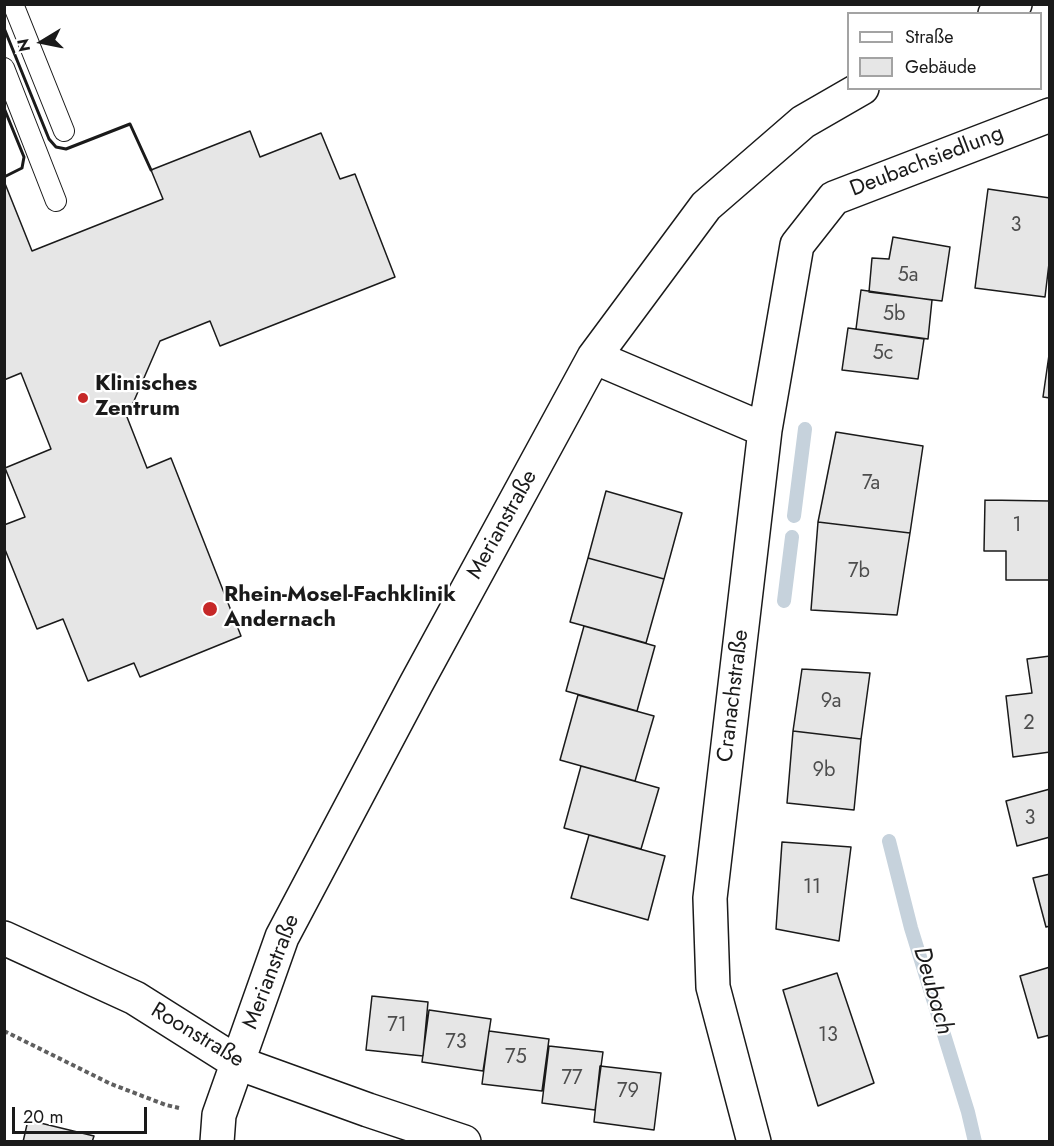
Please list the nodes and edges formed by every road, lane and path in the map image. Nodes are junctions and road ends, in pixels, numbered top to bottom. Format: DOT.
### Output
graph roads {
  1 [pos="13,4"];
  2 [pos="1015,4"];
  3 [pos="999,12"];
  4 [pos="4,68"];
  5 [pos="859,90"];
  6 [pos="1050,115"];
  7 [pos="64,130"];
  8 [pos="56,201"];
  9 [pos="594,357"];
  10 [pos="765,430"];
  11 [pos="4,938"];
  12 [pos="4,1031"];
  13 [pos="238,1063"];
  14 [pos="218,1128"];
  15 [pos="465,1142"];
  16 [pos="754,1142"];
  1 -- 7 [label="lane"];
  2 -- 3 [label="street"];
  4 -- 8 [label="lane"];
  5 -- 9 [label="street, Merianstraße"];
  6 -- 10 [label="street, Deubachsiedlung"];
  9 -- 10 [label="street"];
  9 -- 13 [label="street, Merianstraße"];
  10 -- 16 [label="street, Cranachstraße"];
  11 -- 13 [label="street, Roonstraße"];
  12 -- 14 [label="path"];
  13 -- 14 [label="street, Merianstraße"];
  13 -- 15 [label="street, Roonstraße"];
}
